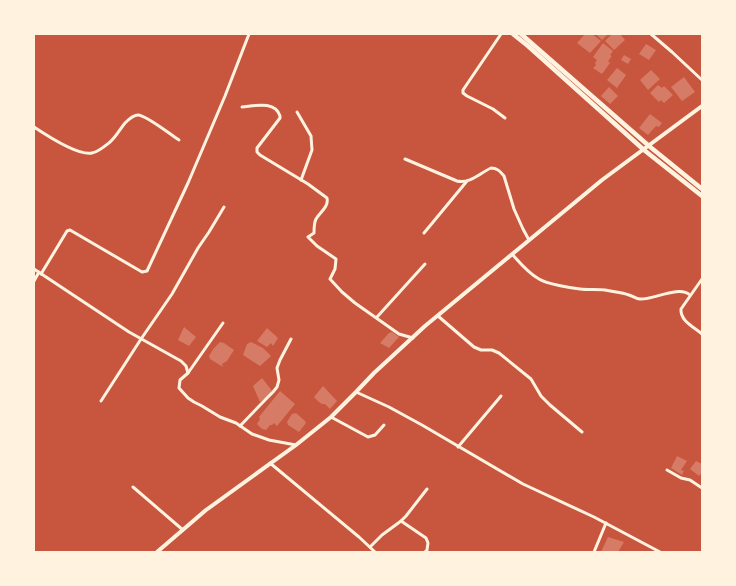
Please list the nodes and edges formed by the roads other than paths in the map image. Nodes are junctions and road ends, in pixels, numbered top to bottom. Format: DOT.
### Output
graph roads {
  1 [pos="249,34"];
  2 [pos="500,34"];
  3 [pos="513,34"];
  4 [pos="521,34"];
  5 [pos="651,34"];
  6 [pos="529,44"];
  7 [pos="702,80"];
  8 [pos="702,106"];
  9 [pos="242,107"];
  10 [pos="297,112"];
  11 [pos="505,118"];
  12 [pos="34,128"];
  13 [pos="180,140"];
  14 [pos="649,146"];
  15 [pos="644,150"];
  16 [pos="405,159"];
  17 [pos="301,180"];
  18 [pos="467,181"];
  19 [pos="702,188"];
  20 [pos="702,196"];
  21 [pos="224,207"];
  22 [pos="424,233"];
  23 [pos="529,240"];
  24 [pos="512,254"];
  25 [pos="425,264"];
  26 [pos="34,269"];
  27 [pos="40,273"];
  28 [pos="702,279"];
  29 [pos="34,281"];
  30 [pos="690,295"];
  31 [pos="438,316"];
  32 [pos="377,317"];
  33 [pos="223,323"];
  34 [pos="702,334"];
  35 [pos="141,338"];
  36 [pos="413,338"];
  37 [pos="291,339"];
  38 [pos="188,372"];
  39 [pos="356,392"];
  40 [pos="501,396"];
  41 [pos="101,401"];
  42 [pos="331,417"];
  43 [pos="384,425"];
  44 [pos="240,426"];
  45 [pos="582,432"];
  46 [pos="296,445"];
  47 [pos="458,447"];
  48 [pos="270,464"];
  49 [pos="667,470"];
  50 [pos="132,487"];
  51 [pos="428,488"];
  52 [pos="702,488"];
  53 [pos="401,521"];
  54 [pos="606,523"];
  55 [pos="183,530"];
  56 [pos="370,547"];
  57 [pos="157,552"];
  58 [pos="375,552"];
  59 [pos="425,552"];
  60 [pos="594,552"];
  61 [pos="660,552"];
  1 -- 27 [label="street"];
  2 -- 11 [label="street"];
  3 -- 6 [label="main road"];
  4 -- 6 [label="main road"];
  5 -- 7 [label="street"];
  6 -- 14 [label="main road"];
  6 -- 15 [label="main road"];
  8 -- 14 [label="street"];
  9 -- 17 [label="street"];
  10 -- 17 [label="street"];
  12 -- 13 [label="street"];
  14 -- 15 [label="street"];
  14 -- 19 [label="main road"];
  15 -- 20 [label="main road"];
  15 -- 23 [label="street"];
  16 -- 18 [label="street"];
  17 -- 32 [label="street"];
  18 -- 22 [label="street"];
  18 -- 23 [label="street"];
  21 -- 35 [label="street"];
  23 -- 24 [label="street"];
  24 -- 30 [label="street"];
  24 -- 31 [label="street"];
  25 -- 32 [label="street"];
  26 -- 27 [label="street"];
  27 -- 29 [label="street"];
  27 -- 35 [label="street"];
  28 -- 30 [label="street"];
  30 -- 34 [label="street"];
  31 -- 36 [label="street"];
  31 -- 45 [label="street"];
  32 -- 36 [label="street"];
  33 -- 38 [label="street"];
  35 -- 38 [label="street"];
  35 -- 41 [label="street"];
  36 -- 39 [label="street"];
  37 -- 44 [label="street"];
  38 -- 44 [label="street"];
  39 -- 42 [label="street"];
  39 -- 47 [label="street"];
  40 -- 47 [label="street"];
  42 -- 43 [label="street"];
  42 -- 46 [label="street"];
  44 -- 46 [label="street"];
  46 -- 48 [label="street"];
  47 -- 54 [label="street"];
  48 -- 55 [label="street"];
  48 -- 56 [label="street"];
  49 -- 52 [label="street"];
  50 -- 55 [label="street"];
  51 -- 53 [label="street"];
  53 -- 56 [label="street"];
  53 -- 59 [label="street"];
  54 -- 60 [label="street"];
  54 -- 61 [label="street"];
  55 -- 57 [label="street"];
  56 -- 58 [label="street"];
}
